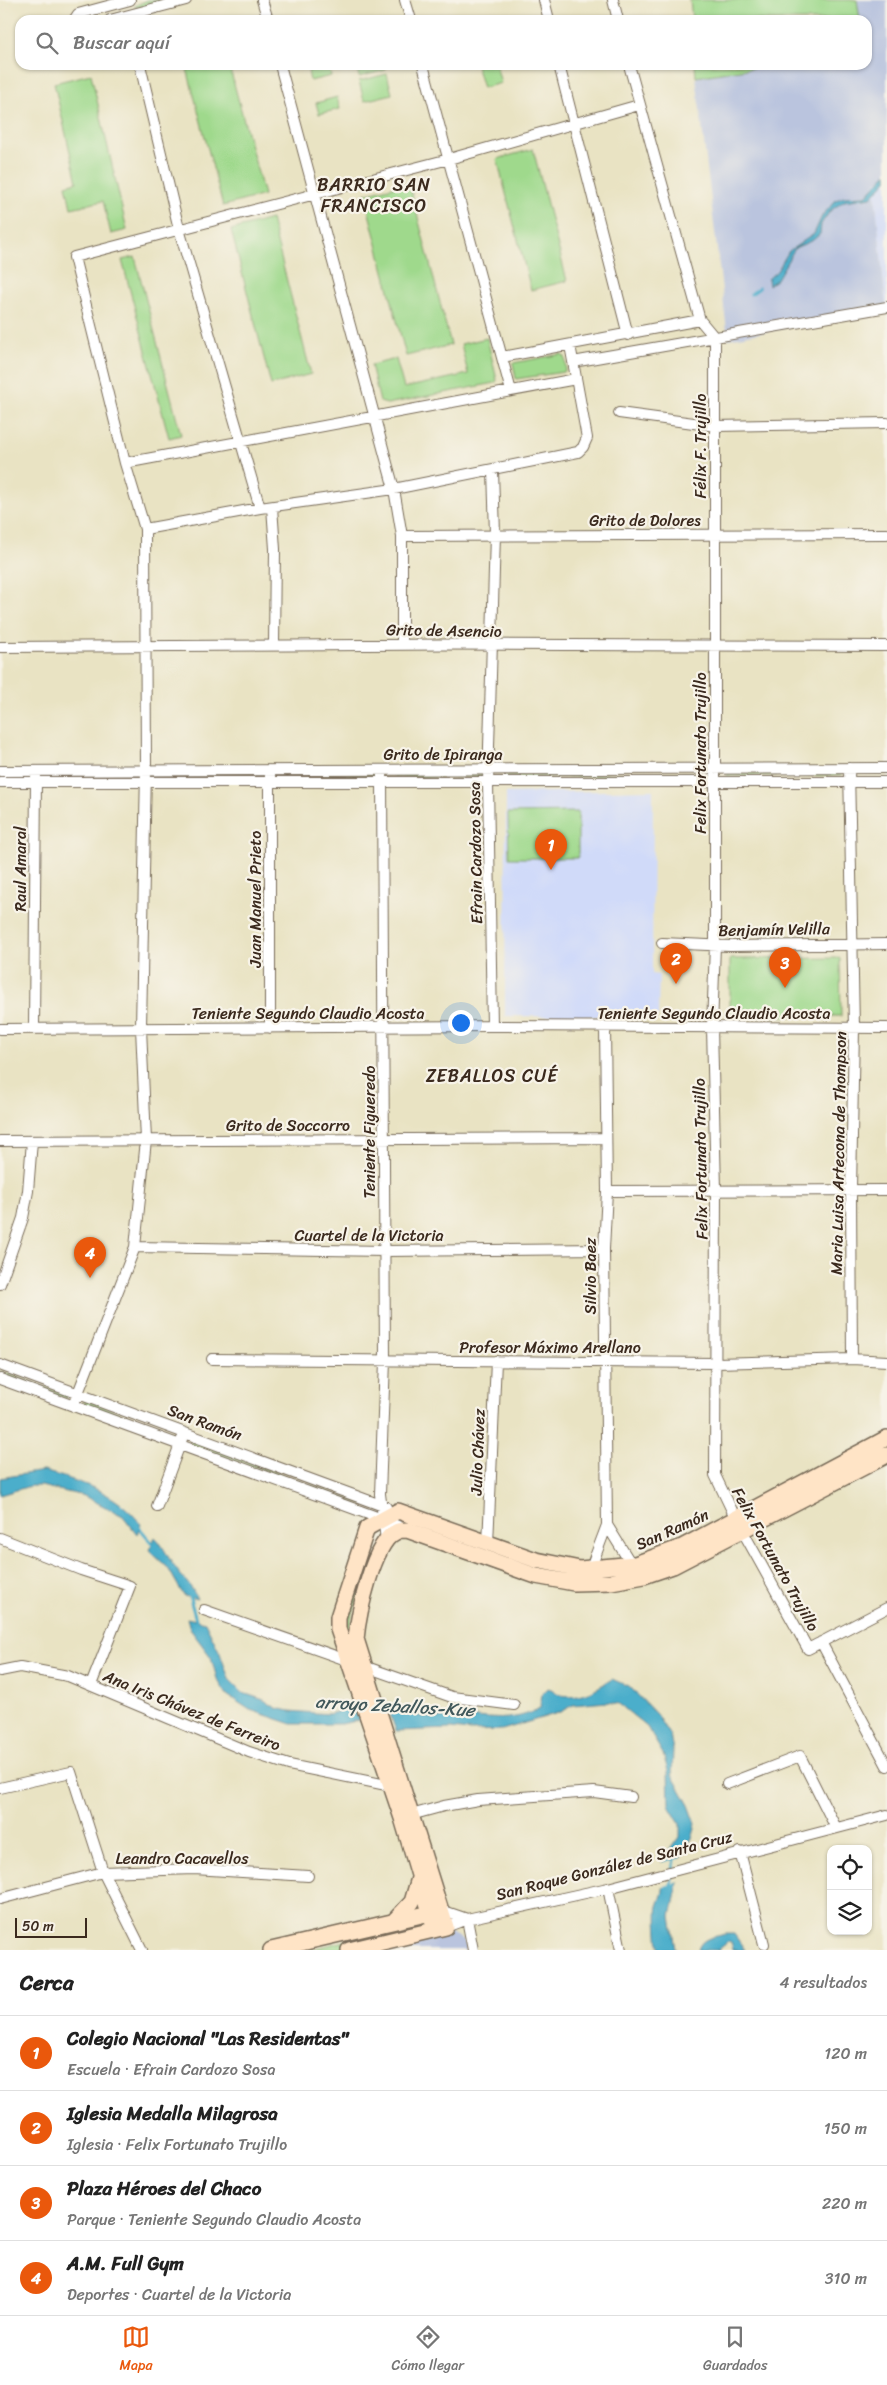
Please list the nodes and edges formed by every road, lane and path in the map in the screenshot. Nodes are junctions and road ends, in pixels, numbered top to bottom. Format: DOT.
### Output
graph roads {
  1 [pos="186,0"];
  2 [pos="262,0"];
  3 [pos="406,0"];
  4 [pos="544,0"];
  5 [pos="613,0"];
  6 [pos="127,1"];
  7 [pos="77,15"];
  8 [pos="129,15"];
  9 [pos="138,15"];
  10 [pos="266,15"];
  11 [pos="410,15"];
  12 [pos="547,15"];
  13 [pos="617,15"];
  14 [pos="141,70"];
  15 [pos="281,70"];
  16 [pos="424,70"];
  17 [pos="560,70"];
  18 [pos="630,70"];
  19 [pos="639,105"];
  20 [pos="573,124"];
  21 [pos="449,159"];
  22 [pos="314,194"];
  23 [pos="179,229"];
  24 [pos="887,307"];
  25 [pos="700,320"];
  26 [pos="628,335"];
  27 [pos="715,338"];
  28 [pos="570,345"];
  29 [pos="502,357"];
  30 [pos="573,362"];
  31 [pos="576,379"];
  32 [pos="511,391"];
  33 [pos="620,413"];
  34 [pos="375,417"];
  35 [pos="887,423"];
  36 [pos="716,426"];
  37 [pos="238,441"];
  38 [pos="125,463"];
  39 [pos="493,470"];
  40 [pos="394,488"];
  41 [pos="272,507"];
  42 [pos="260,508"];
  43 [pos="145,529"];
  44 [pos="495,534"];
  45 [pos="887,534"];
  46 [pos="715,535"];
  47 [pos="402,536"];
  48 [pos="402,644"];
  49 [pos="146,645"];
  50 [pos="274,645"];
  51 [pos="716,645"];
  52 [pos="490,646"];
  53 [pos="887,646"];
  54 [pos="0,647"];
  55 [pos="715,768"];
  56 [pos="849,768"];
  57 [pos="887,768"];
  58 [pos="382,769"];
  59 [pos="488,769"];
  60 [pos="146,770"];
  61 [pos="270,770"];
  62 [pos="0,771"];
  63 [pos="36,771"];
  64 [pos="382,781"];
  65 [pos="0,782"];
  66 [pos="36,782"];
  67 [pos="270,782"];
  68 [pos="488,782"];
  69 [pos="714,782"];
  70 [pos="849,782"];
  71 [pos="887,782"];
  72 [pos="145,783"];
  73 [pos="662,943"];
  74 [pos="853,943"];
  75 [pos="887,944"];
  76 [pos="715,945"];
  77 [pos="492,1026"];
  78 [pos="605,1027"];
  79 [pos="34,1028"];
  80 [pos="141,1028"];
  81 [pos="270,1028"];
  82 [pos="384,1028"];
  83 [pos="712,1028"];
  84 [pos="854,1028"];
  85 [pos="887,1028"];
  86 [pos="0,1029"];
  87 [pos="605,1138"];
  88 [pos="383,1139"];
  89 [pos="146,1140"];
  90 [pos="0,1141"];
  91 [pos="32,1141"];
  92 [pos="716,1189"];
  93 [pos="851,1190"];
  94 [pos="887,1190"];
  95 [pos="607,1192"];
  96 [pos="134,1247"];
  97 [pos="604,1249"];
  98 [pos="384,1251"];
  99 [pos="0,1284"];
  100 [pos="212,1358"];
  101 [pos="852,1359"];
  102 [pos="385,1361"];
  103 [pos="496,1361"];
  104 [pos="887,1361"];
  105 [pos="606,1362"];
  106 [pos="716,1363"];
  107 [pos="0,1365"];
  108 [pos="0,1379"];
  109 [pos="78,1393"];
  110 [pos="73,1406"];
  111 [pos="184,1433"];
  112 [pos="887,1438"];
  113 [pos="180,1445"];
  114 [pos="887,1455"];
  115 [pos="157,1506"];
  116 [pos="376,1511"];
  117 [pos="740,1524"];
  118 [pos="607,1525"];
  119 [pos="408,1530"];
  120 [pos="0,1538"];
  121 [pos="386,1540"];
  122 [pos="488,1544"];
  123 [pos="635,1564"];
  124 [pos="588,1569"];
  125 [pos="887,1608"];
  126 [pos="204,1610"];
  127 [pos="821,1642"];
  128 [pos="356,1664"];
  129 [pos="0,1671"];
  130 [pos="91,1685"];
  131 [pos="514,1705"];
  132 [pos="887,1766"];
  133 [pos="727,1784"];
  134 [pos="397,1786"];
  135 [pos="0,1788"];
  136 [pos="630,1797"];
  137 [pos="887,1815"];
  138 [pos="406,1816"];
  139 [pos="836,1828"];
  140 [pos="740,1852"];
  141 [pos="103,1872"];
  142 [pos="308,1876"];
  143 [pos="420,1878"];
  144 [pos="608,1888"];
  145 [pos="0,1899"];
  146 [pos="435,1912"];
  147 [pos="466,1919"];
  148 [pos="393,1922"];
  149 [pos="441,1928"];
  150 [pos="764,1944"];
  151 [pos="142,1950"];
  152 [pos="271,1950"];
  153 [pos="350,1950"];
  154 [pos="473,1950"];
  155 [pos="621,1950"];
  1 -- 9 [label="street"];
  2 -- 10 [label="street"];
  3 -- 11 [label="street"];
  4 -- 12 [label="street"];
  5 -- 13 [label="street"];
  6 -- 7 [label="street"];
  6 -- 8 [label="street"];
  14 -- 23 [label="street"];
  15 -- 22 [label="street"];
  16 -- 21 [label="street"];
  17 -- 20 [label="street"];
  18 -- 19 [label="street"];
  19 -- 20 [label="street"];
  19 -- 25 [label="street"];
  20 -- 21 [label="street"];
  20 -- 26 [label="street"];
  21 -- 22 [label="street"];
  21 -- 29 [label="street"];
  22 -- 23 [label="street"];
  22 -- 34 [label="street"];
  23 -- 37 [label="street"];
  23 -- 38 [label="street"];
  24 -- 27 [label="street"];
  25 -- 26 [label="street"];
  25 -- 27 [label="street"];
  26 -- 28 [label="street"];
  27 -- 30 [label="street"];
  27 -- 36 [label="street, Félix F. Trujillo"];
  28 -- 29 [label="street"];
  28 -- 30 [label="street"];
  29 -- 32 [label="street"];
  30 -- 31 [label="street"];
  31 -- 32 [label="street"];
  31 -- 39 [label="street"];
  32 -- 34 [label="street"];
  33 -- 36 [label="street"];
  34 -- 37 [label="street"];
  34 -- 40 [label="street"];
  35 -- 36 [label="street"];
  36 -- 46 [label="street, Félix F. Trujillo"];
  37 -- 38 [label="street"];
  37 -- 42 [label="street"];
  38 -- 43 [label="street"];
  39 -- 40 [label="street"];
  39 -- 44 [label="street, Efrain Cardozo Sosa"];
  40 -- 41 [label="street"];
  40 -- 47 [label="street"];
  41 -- 42 [label="street"];
  41 -- 50 [label="street"];
  42 -- 43 [label="street"];
  43 -- 49 [label="street"];
  44 -- 46 [label="street, Grito de Dolores"];
  44 -- 47 [label="street, Grito de Dolores"];
  44 -- 52 [label="street, Efrain Cardozo Sosa"];
  45 -- 46 [label="street, Grito de Dolores"];
  46 -- 51 [label="street, Félix F. Trujillo"];
  47 -- 48 [label="street"];
  48 -- 50 [label="street, Grito de Asencio"];
  48 -- 52 [label="street, Grito de Asencio"];
  49 -- 50 [label="street, Grito de Asencio"];
  49 -- 54 [label="street, Grito de Asencio"];
  49 -- 60 [label="street"];
  51 -- 52 [label="street, Grito de Asencio"];
  51 -- 53 [label="street, Grito de Asencio"];
  51 -- 55 [label="street, Felix Fortunato Trujillo"];
  52 -- 59 [label="street, Efrain Cardozo Sosa"];
  55 -- 56 [label="street, Grito de Ipiranga"];
  55 -- 59 [label="street, Grito de Ipiranga"];
  55 -- 69 [label="street, Felix Fortunato Trujillo"];
  56 -- 57 [label="street, Grito de Ipiranga"];
  56 -- 70 [label="street, Maria Luisa Artecona de Thompson"];
  58 -- 59 [label="street, Grito de Ipiranga"];
  58 -- 61 [label="street, Grito de Ipiranga"];
  58 -- 64 [label="street, Teniente Figueredo"];
  59 -- 68 [label="street, Efrain Cardozo Sosa"];
  60 -- 61 [label="street, Grito de Ipiranga"];
  60 -- 63 [label="street, Grito de Ipiranga"];
  60 -- 72 [label="street"];
  61 -- 67 [label="street, Juan Manuel Prieto"];
  62 -- 63 [label="street, Grito de Ipiranga"];
  63 -- 66 [label="street, Raul Amaral"];
  64 -- 67 [label="street, Grito de Ipiranga"];
  64 -- 68 [label="street, Grito de Ipiranga"];
  64 -- 82 [label="street, Teniente Figueredo"];
  65 -- 66 [label="street, Grito de Ipiranga"];
  66 -- 72 [label="street, Grito de Ipiranga"];
  66 -- 79 [label="street, Raul Amaral"];
  67 -- 72 [label="street, Grito de Ipiranga"];
  67 -- 81 [label="street, Juan Manuel Prieto"];
  68 -- 69 [label="street, Grito de Ipiranga"];
  68 -- 77 [label="street, Efrain Cardozo Sosa"];
  69 -- 70 [label="street, Grito de Ipiranga"];
  69 -- 76 [label="street, Felix Fortunato Trujillo"];
  70 -- 71 [label="street, Grito de Ipiranga"];
  70 -- 74 [label="street, Maria Luisa Artecona de Thompson"];
  72 -- 80 [label="street"];
  73 -- 76 [label="street, Benjamín Velilla"];
  74 -- 75 [label="street, Benjamín Velilla"];
  74 -- 76 [label="street, Benjamín Velilla"];
  74 -- 84 [label="street, Maria Luisa Artecona de Thompson"];
  76 -- 83 [label="street, Felix Fortunato Trujillo"];
  77 -- 78 [label="street, Teniente Segundo Claudio Acosta"];
  77 -- 82 [label="street, Teniente Segundo Claudio Acosta"];
  78 -- 83 [label="street, Teniente Segundo Claudio Acosta"];
  78 -- 87 [label="street, Silvio Baez"];
  79 -- 80 [label="street, Teniente Segundo Claudio Acosta"];
  79 -- 86 [label="street, Teniente Segundo Claudio Acosta"];
  80 -- 81 [label="street, Teniente Segundo Claudio Acosta"];
  80 -- 89 [label="street"];
  81 -- 82 [label="street, Teniente Segundo Claudio Acosta"];
  82 -- 88 [label="street, Teniente Figueredo"];
  83 -- 84 [label="street, Teniente Segundo Claudio Acosta"];
  83 -- 92 [label="street, Felix Fortunato Trujillo"];
  84 -- 85 [label="street, Teniente Segundo Claudio Acosta"];
  84 -- 93 [label="street, Maria Luisa Artecona de Thompson"];
  87 -- 88 [label="street, Grito de Soccorro"];
  87 -- 95 [label="street, Silvio Baez"];
  88 -- 89 [label="street, Grito de Soccorro"];
  88 -- 98 [label="street, Teniente Figueredo"];
  89 -- 91 [label="street, Grito de Soccorro"];
  89 -- 96 [label="street"];
  90 -- 91 [label="street, Grito de Soccorro"];
  91 -- 99 [label="street"];
  92 -- 93 [label="street"];
  92 -- 95 [label="street"];
  92 -- 106 [label="street, Felix Fortunato Trujillo"];
  93 -- 94 [label="street"];
  93 -- 101 [label="street, Maria Luisa Artecona de Thompson"];
  95 -- 97 [label="street, Silvio Baez"];
  96 -- 98 [label="street, Cuartel de la Victoria"];
  96 -- 109 [label="street"];
  97 -- 98 [label="street, Cuartel de la Victoria"];
  97 -- 105 [label="street, Silvio Baez"];
  98 -- 102 [label="street, Teniente Figueredo"];
  100 -- 102 [label="street, Profesor Máximo Arellano"];
  101 -- 104 [label="street, Profesor Máximo Arellano"];
  101 -- 106 [label="street, Profesor Máximo Arellano"];
  102 -- 103 [label="street, Profesor Máximo Arellano"];
  102 -- 116 [label="street, Teniente Figueredo"];
  103 -- 105 [label="street, Profesor Máximo Arellano"];
  103 -- 122 [label="street, Julio Chávez"];
  105 -- 106 [label="street, Profesor Máximo Arellano"];
  105 -- 118 [label="street, Silvio Baez"];
  106 -- 117 [label="street, Felix Fortunato Trujillo"];
  107 -- 109 [label="street, San Ramón"];
  108 -- 110 [label="street, San Ramón"];
  109 -- 110 [label="street"];
  109 -- 111 [label="street, San Ramón"];
  110 -- 113 [label="street, San Ramón"];
  111 -- 113 [label="street"];
  111 -- 116 [label="street, San Ramón"];
  112 -- 117 [label="street, San Ramón"];
  113 -- 115 [label="street"];
  113 -- 116 [label="street, San Ramón"];
  114 -- 117 [label="street, San Ramón"];
  116 -- 119 [label="street, San Ramón"];
  116 -- 121 [label="street, Teniente Figueredo"];
  116 -- 122 [label="street, San Ramón"];
  116 -- 128 [label="street"];
  117 -- 119 [label="street, San Ramón"];
  117 -- 123 [label="street, San Ramón"];
  117 -- 127 [label="street, Felix Fortunato Trujillo"];
  118 -- 123 [label="street"];
  118 -- 124 [label="street, Silvio Baez"];
  119 -- 121 [label="street"];
  120 -- 130 [label="street"];
  121 -- 128 [label="street"];
  122 -- 124 [label="street, San Ramón"];
  123 -- 124 [label="street, San Ramón"];
  125 -- 127 [label="street"];
  126 -- 128 [label="street"];
  127 -- 132 [label="street"];
  128 -- 131 [label="street"];
  128 -- 134 [label="street"];
  129 -- 130 [label="street, Ana Iris Chávez de Ferreiro"];
  130 -- 134 [label="street, Ana Iris Chávez de Ferreiro"];
  133 -- 139 [label="street"];
  134 -- 138 [label="street"];
  135 -- 141 [label="street"];
  136 -- 138 [label="street"];
  137 -- 139 [label="street, San Roque González de Santa Cruz"];
  138 -- 143 [label="street"];
  138 -- 146 [label="street"];
  139 -- 140 [label="street, San Roque González de Santa Cruz"];
  140 -- 144 [label="street, San Roque González de Santa Cruz"];
  140 -- 150 [label="street"];
  141 -- 142 [label="street, Leandro Cacavellos"];
  141 -- 145 [label="street, Leandro Cacavellos"];
  141 -- 151 [label="street"];
  143 -- 146 [label="street"];
  143 -- 148 [label="street"];
  144 -- 147 [label="street, San Roque González de Santa Cruz"];
  144 -- 155 [label="street"];
  146 -- 147 [label="street"];
  146 -- 148 [label="street"];
  146 -- 149 [label="street"];
  147 -- 149 [label="street, San Roque González de Santa Cruz"];
  147 -- 154 [label="street"];
  148 -- 152 [label="street"];
  149 -- 153 [label="street, San Roque González de Santa Cruz"];
}
